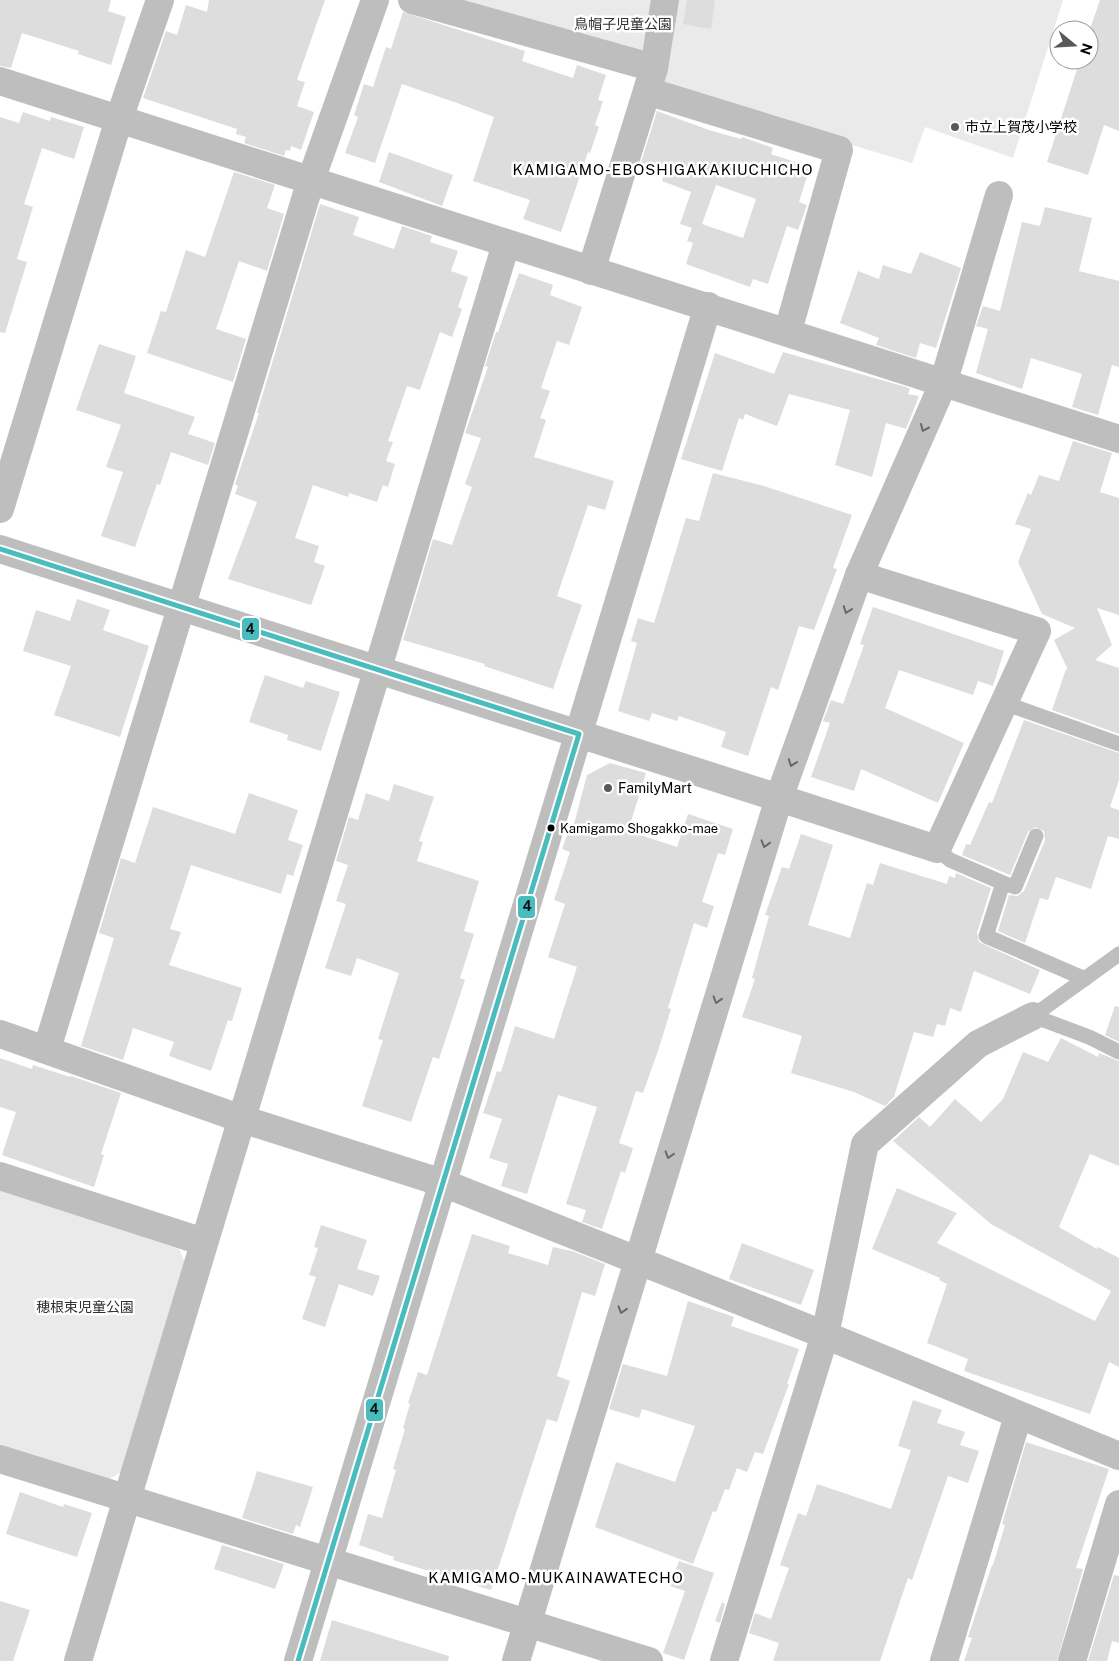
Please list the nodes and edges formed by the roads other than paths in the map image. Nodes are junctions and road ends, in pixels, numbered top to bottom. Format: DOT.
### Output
graph roads {
  1 [pos="160,0"];
  2 [pos="374,0"];
  3 [pos="412,0"];
  4 [pos="665,0"];
  5 [pos="650,79"];
  6 [pos="0,81"];
  7 [pos="119,119"];
  8 [pos="310,180"];
  9 [pos="999,195"];
  10 [pos="506,244"];
  11 [pos="591,271"];
  12 [pos="708,306"];
  13 [pos="788,331"];
  14 [pos="943,384"];
  15 [pos="1119,438"];
  16 [pos="0,509"];
  17 [pos="0,549"];
  18 [pos="860,575"];
  19 [pos="180,607"];
  20 [pos="377,670"];
  21 [pos="1004,703"];
  22 [pos="579,734"];
  23 [pos="1119,744"];
  24 [pos="779,798"];
  25 [pos="1036,836"];
  26 [pos="937,849"];
  27 [pos="1003,883"];
  28 [pos="1119,954"];
  29 [pos="1085,979"];
  30 [pos="1033,1016"];
  31 [pos="0,1034"];
  32 [pos="47,1049"];
  33 [pos="1119,1052"];
  34 [pos="242,1119"];
  35 [pos="0,1176"];
  36 [pos="443,1183"];
  37 [pos="204,1242"];
  38 [pos="637,1260"];
  39 [pos="825,1334"];
  40 [pos="1018,1416"];
  41 [pos="1119,1456"];
  42 [pos="0,1459"];
  43 [pos="127,1499"];
  44 [pos="1119,1504"];
  45 [pos="328,1561"];
  46 [pos="527,1623"];
  47 [pos="78,1661"];
  48 [pos="298,1661"];
  49 [pos="516,1661"];
  50 [pos="650,1661"];
  51 [pos="724,1661"];
  52 [pos="944,1661"];
  53 [pos="1072,1661"];
  1 -- 7 [label="street"];
  2 -- 8 [label="street"];
  3 -- 5 [label="street"];
  4 -- 5 [label="street"];
  5 -- 11 [label="street"];
  5 -- 13 [label="street"];
  6 -- 7 [label="street"];
  7 -- 8 [label="street"];
  7 -- 16 [label="street"];
  8 -- 10 [label="street"];
  8 -- 19 [label="street"];
  9 -- 14 [label="street"];
  10 -- 11 [label="street"];
  10 -- 20 [label="street"];
  11 -- 12 [label="street"];
  12 -- 13 [label="street"];
  12 -- 22 [label="street"];
  13 -- 14 [label="street"];
  14 -- 15 [label="street"];
  14 -- 18 [label="street, one-way"];
  17 -- 19 [label="street"];
  18 -- 21 [label="street"];
  18 -- 24 [label="street, one-way"];
  19 -- 20 [label="street"];
  19 -- 32 [label="street"];
  20 -- 22 [label="street"];
  20 -- 34 [label="street"];
  21 -- 23 [label="lane"];
  21 -- 26 [label="street"];
  22 -- 24 [label="street"];
  22 -- 36 [label="street"];
  24 -- 26 [label="street"];
  24 -- 38 [label="street, one-way"];
  25 -- 27 [label="lane"];
  26 -- 27 [label="lane"];
  27 -- 29 [label="lane"];
  28 -- 29 [label="lane"];
  29 -- 30 [label="lane"];
  30 -- 33 [label="lane"];
  30 -- 39 [label="street"];
  31 -- 32 [label="street"];
  32 -- 34 [label="street"];
  34 -- 36 [label="street"];
  34 -- 37 [label="street"];
  35 -- 37 [label="street"];
  36 -- 38 [label="street"];
  36 -- 45 [label="street"];
  37 -- 43 [label="street"];
  38 -- 39 [label="street"];
  38 -- 46 [label="street, one-way"];
  39 -- 40 [label="street"];
  39 -- 51 [label="street"];
  40 -- 41 [label="street"];
  40 -- 52 [label="street"];
  42 -- 43 [label="street"];
  43 -- 45 [label="street"];
  43 -- 47 [label="street"];
  44 -- 53 [label="street"];
  45 -- 46 [label="street"];
  45 -- 48 [label="street"];
  46 -- 49 [label="street"];
  46 -- 50 [label="street"];
}
